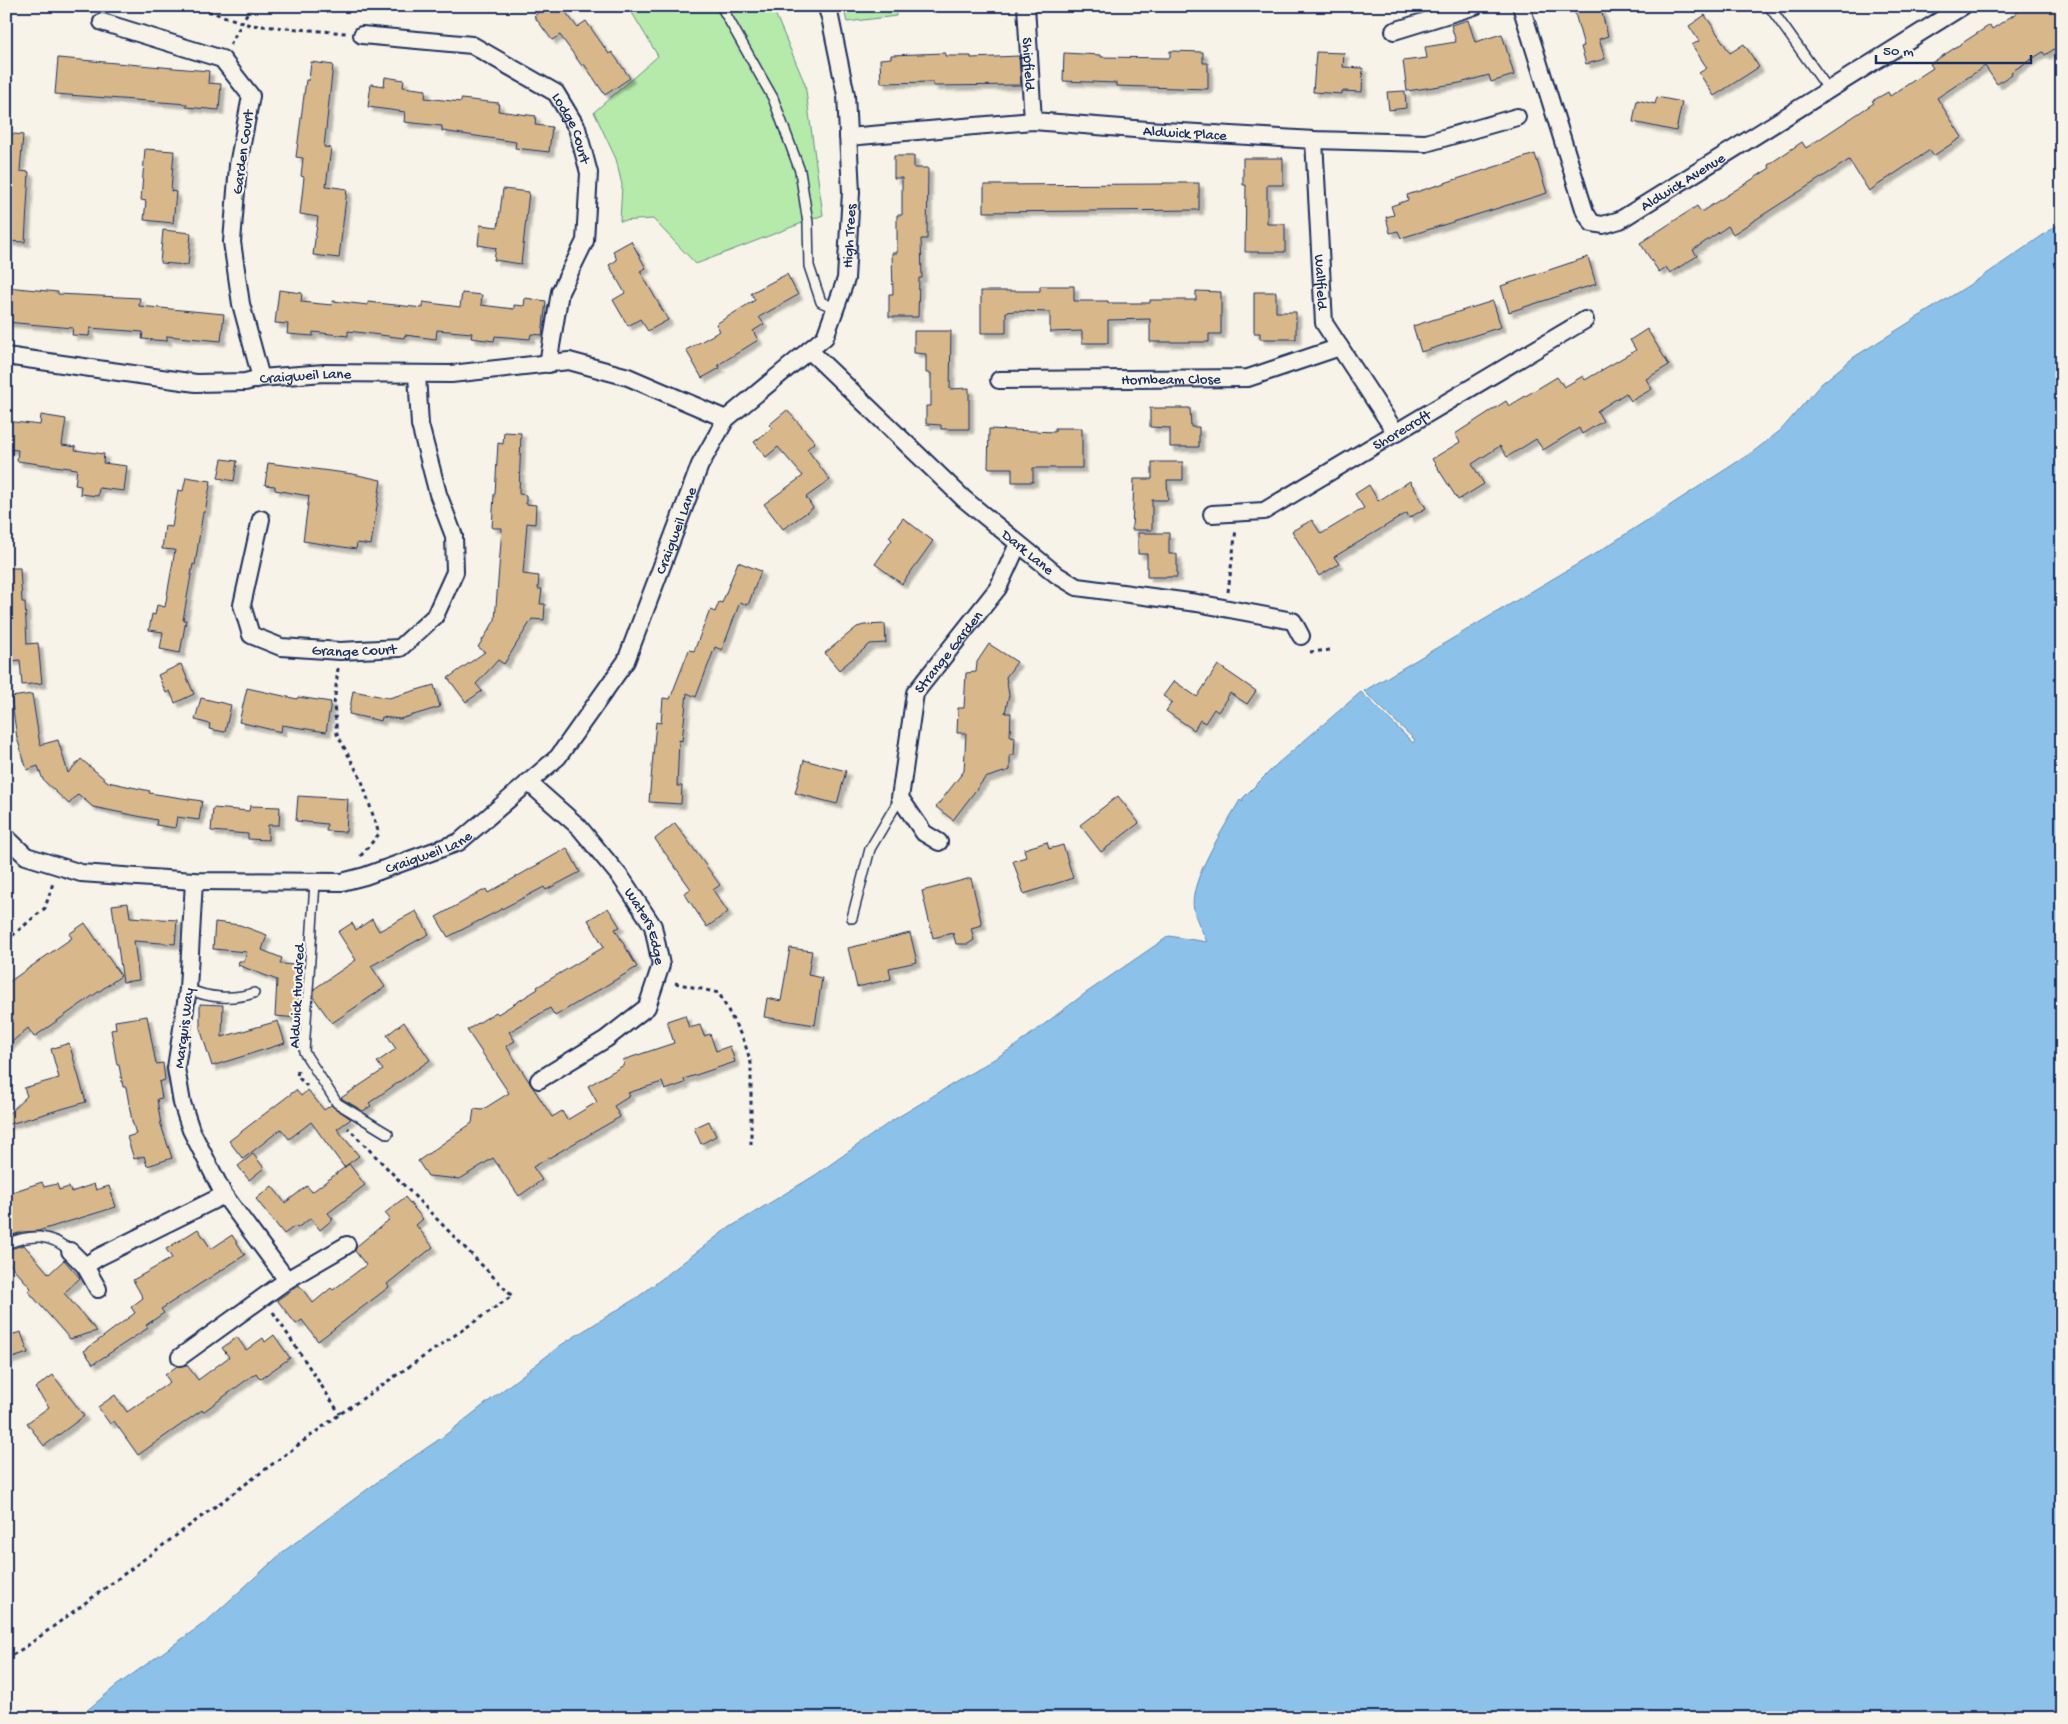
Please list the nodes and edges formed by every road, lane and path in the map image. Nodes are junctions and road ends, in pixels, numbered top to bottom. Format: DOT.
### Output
graph roads {
  1 [pos="192,6"];
  2 [pos="251,6"];
  3 [pos="720,6"];
  4 [pos="826,6"];
  5 [pos="1026,6"];
  6 [pos="1475,6"];
  7 [pos="1521,6"];
  8 [pos="1769,6"];
  9 [pos="1963,6"];
  10 [pos="102,22"];
  11 [pos="244,22"];
  12 [pos="1394,31"];
  13 [pos="362,35"];
  14 [pos="222,59"];
  15 [pos="1829,90"];
  16 [pos="1517,117"];
  17 [pos="1033,121"];
  18 [pos="848,137"];
  19 [pos="1314,140"];
  20 [pos="835,308"];
  21 [pos="1586,320"];
  22 [pos="1340,347"];
  23 [pos="809,350"];
  24 [pos="6,356"];
  25 [pos="548,364"];
  26 [pos="417,374"];
  27 [pos="261,378"];
  28 [pos="999,380"];
  29 [pos="726,419"];
  30 [pos="1396,433"];
  31 [pos="1238,513"];
  32 [pos="1212,514"];
  33 [pos="261,519"];
  34 [pos="1018,544"];
  35 [pos="1226,608"];
  36 [pos="1301,636"];
  37 [pos="340,652"];
  38 [pos="528,782"];
  39 [pos="900,798"];
  40 [pos="6,836"];
  41 [pos="939,842"];
  42 [pos="58,866"];
  43 [pos="364,876"];
  44 [pos="194,881"];
  45 [pos="316,882"];
  46 [pos="852,918"];
  47 [pos="6,941"];
  48 [pos="657,978"];
  49 [pos="188,989"];
  50 [pos="254,993"];
  51 [pos="539,1080"];
  52 [pos="388,1134"];
  53 [pos="751,1144"];
  54 [pos="224,1195"];
  55 [pos="6,1244"];
  56 [pos="347,1245"];
  57 [pos="70,1251"];
  58 [pos="85,1266"];
  59 [pos="287,1280"];
  60 [pos="98,1289"];
  61 [pos="512,1296"];
  62 [pos="264,1297"];
  63 [pos="180,1357"];
  64 [pos="340,1414"];
  65 [pos="6,1659"];
  1 -- 11 [label="path"];
  2 -- 11 [label="path"];
  3 -- 20 [label="lane"];
  4 -- 18 [label="street, High Trees"];
  5 -- 17 [label="street, Shipfield"];
  6 -- 12 [label="street"];
  7 -- 15 [label="street, Aldwick Avenue"];
  8 -- 15 [label="lane"];
  9 -- 15 [label="street, Aldwick Avenue"];
  10 -- 14 [label="street"];
  11 -- 13 [label="path"];
  11 -- 14 [label="path"];
  13 -- 25 [label="street, Lodge Court"];
  14 -- 27 [label="street, Garden Court"];
  16 -- 19 [label="street, Aldwick Place"];
  17 -- 18 [label="street, Aldwick Place"];
  17 -- 19 [label="street, Aldwick Place"];
  18 -- 20 [label="street, High Trees"];
  19 -- 22 [label="street, Wallfield"];
  20 -- 23 [label="street, High Trees"];
  21 -- 30 [label="street, Shorecroft"];
  22 -- 28 [label="street, Hornbeam Close"];
  22 -- 30 [label="street, Wallfield"];
  23 -- 29 [label="street, High Trees"];
  23 -- 34 [label="street, Dark Lane"];
  24 -- 27 [label="street, Craigweil Lane"];
  25 -- 26 [label="street, Craigweil Lane"];
  25 -- 29 [label="street, Craigweil Lane"];
  26 -- 27 [label="street, Craigweil Lane"];
  26 -- 37 [label="street, Grange Court"];
  29 -- 38 [label="street, Craigweil Lane"];
  30 -- 31 [label="street, Shorecroft"];
  31 -- 32 [label="street, Shorecroft"];
  31 -- 35 [label="path"];
  33 -- 37 [label="street, Grange Court"];
  34 -- 35 [label="street, Dark Lane"];
  34 -- 39 [label="street, Strange Garden"];
  35 -- 36 [label="street, Dark Lane"];
  37 -- 43 [label="path"];
  38 -- 43 [label="street, Craigweil Lane"];
  38 -- 48 [label="street, Waters Edge"];
  39 -- 41 [label="street"];
  39 -- 46 [label="lane"];
  40 -- 42 [label="street, Craigweil Lane"];
  42 -- 44 [label="street, Craigweil Lane"];
  42 -- 47 [label="path"];
  43 -- 45 [label="street, Craigweil Lane"];
  44 -- 45 [label="street, Craigweil Lane"];
  44 -- 49 [label="street, Marquis Way"];
  45 -- 52 [label="lane, Aldwick Hundred"];
  48 -- 51 [label="street, Waters Edge"];
  48 -- 53 [label="path"];
  49 -- 50 [label="lane"];
  49 -- 54 [label="street, Marquis Way"];
  54 -- 58 [label="street"];
  54 -- 59 [label="street, Marquis Way"];
  55 -- 57 [label="lane"];
  56 -- 59 [label="street"];
  57 -- 58 [label="street"];
  58 -- 60 [label="street"];
  59 -- 62 [label="street"];
  61 -- 64 [label="path"];
  62 -- 63 [label="street"];
  62 -- 64 [label="path"];
  64 -- 65 [label="path"];
}
